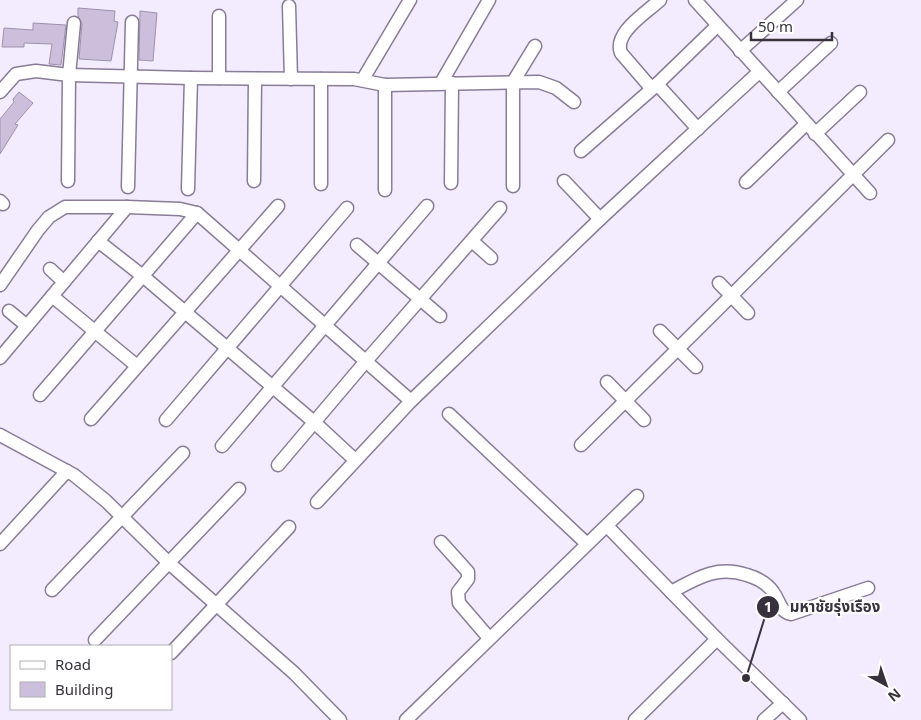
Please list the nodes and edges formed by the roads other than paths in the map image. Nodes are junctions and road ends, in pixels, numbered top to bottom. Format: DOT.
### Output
graph roads {
  1 [pos="410,0"];
  2 [pos="489,0"];
  3 [pos="660,0"];
  4 [pos="712,0"];
  5 [pos="797,0"];
  6 [pos="699,5"];
  7 [pos="289,6"];
  8 [pos="218,16"];
  9 [pos="132,22"];
  10 [pos="74,23"];
  11 [pos="717,26"];
  12 [pos="830,44"];
  13 [pos="535,46"];
  14 [pos="740,51"];
  15 [pos="758,72"];
  16 [pos="69,75"];
  17 [pos="130,76"];
  18 [pos="191,78"];
  19 [pos="220,78"];
  20 [pos="255,79"];
  21 [pos="291,79"];
  22 [pos="362,79"];
  23 [pos="321,80"];
  24 [pos="513,82"];
  25 [pos="447,83"];
  26 [pos="385,84"];
  27 [pos="654,86"];
  28 [pos="0,92"];
  29 [pos="778,92"];
  30 [pos="860,92"];
  31 [pos="574,102"];
  32 [pos="806,124"];
  33 [pos="698,129"];
  34 [pos="815,134"];
  35 [pos="888,140"];
  36 [pos="581,151"];
  37 [pos="853,173"];
  38 [pos="68,181"];
  39 [pos="254,181"];
  40 [pos="564,181"];
  41 [pos="746,182"];
  42 [pos="321,184"];
  43 [pos="451,184"];
  44 [pos="512,186"];
  45 [pos="128,187"];
  46 [pos="188,189"];
  47 [pos="385,190"];
  48 [pos="870,193"];
  49 [pos="278,206"];
  50 [pos="427,206"];
  51 [pos="127,207"];
  52 [pos="347,208"];
  53 [pos="500,208"];
  54 [pos="197,213"];
  55 [pos="600,219"];
  56 [pos="98,241"];
  57 [pos="472,241"];
  58 [pos="358,245"];
  59 [pos="239,249"];
  60 [pos="491,258"];
  61 [pos="378,263"];
  62 [pos="50,269"];
  63 [pos="144,277"];
  64 [pos="64,282"];
  65 [pos="718,283"];
  66 [pos="0,285"];
  67 [pos="280,285"];
  68 [pos="731,295"];
  69 [pos="52,296"];
  70 [pos="420,299"];
  71 [pos="10,311"];
  72 [pos="184,312"];
  73 [pos="748,314"];
  74 [pos="440,316"];
  75 [pos="324,324"];
  76 [pos="27,326"];
  77 [pos="96,331"];
  78 [pos="660,331"];
  79 [pos="677,348"];
  80 [pos="226,349"];
  81 [pos="0,358"];
  82 [pos="366,361"];
  83 [pos="137,366"];
  84 [pos="696,367"];
  85 [pos="607,382"];
  86 [pos="271,387"];
  87 [pos="40,395"];
  88 [pos="411,401"];
  89 [pos="625,401"];
  90 [pos="449,414"];
  91 [pos="91,419"];
  92 [pos="166,420"];
  93 [pos="644,420"];
  94 [pos="314,422"];
  95 [pos="2,441"];
  96 [pos="580,445"];
  97 [pos="222,446"];
  98 [pos="183,453"];
  99 [pos="355,460"];
  100 [pos="278,464"];
  101 [pos="67,471"];
  102 [pos="239,489"];
  103 [pos="637,496"];
  104 [pos="317,502"];
  105 [pos="121,516"];
  106 [pos="289,526"];
  107 [pos="607,526"];
  108 [pos="441,542"];
  109 [pos="586,543"];
  110 [pos="0,544"];
  111 [pos="169,563"];
  112 [pos="868,588"];
  113 [pos="52,590"];
  114 [pos="671,592"];
  115 [pos="216,604"];
  116 [pos="489,638"];
  117 [pos="717,639"];
  118 [pos="95,640"];
  119 [pos="172,652"];
  120 [pos="783,703"];
  121 [pos="340,720"];
  122 [pos="406,720"];
  123 [pos="635,720"];
  124 [pos="764,720"];
  125 [pos="800,720"];
  1 -- 22 [label="street"];
  2 -- 25 [label="street"];
  3 -- 27 [label="street"];
  4 -- 6 [label="street"];
  5 -- 14 [label="street"];
  6 -- 11 [label="street"];
  7 -- 21 [label="street"];
  8 -- 19 [label="street"];
  9 -- 17 [label="street"];
  10 -- 16 [label="street"];
  11 -- 14 [label="street"];
  11 -- 27 [label="street"];
  12 -- 29 [label="street"];
  13 -- 24 [label="street"];
  14 -- 15 [label="street"];
  15 -- 29 [label="street"];
  15 -- 33 [label="street"];
  16 -- 17 [label="street"];
  16 -- 28 [label="street"];
  16 -- 38 [label="street"];
  17 -- 18 [label="street"];
  17 -- 45 [label="street"];
  18 -- 19 [label="street"];
  18 -- 46 [label="street"];
  19 -- 20 [label="street"];
  20 -- 21 [label="street"];
  20 -- 39 [label="street"];
  21 -- 23 [label="street"];
  22 -- 23 [label="street"];
  22 -- 26 [label="street"];
  23 -- 42 [label="street"];
  24 -- 25 [label="street"];
  24 -- 31 [label="street"];
  24 -- 44 [label="street"];
  25 -- 26 [label="street"];
  25 -- 43 [label="street"];
  26 -- 47 [label="street"];
  27 -- 33 [label="street"];
  27 -- 36 [label="street"];
  29 -- 32 [label="street"];
  30 -- 34 [label="street"];
  32 -- 34 [label="street"];
  32 -- 41 [label="street"];
  33 -- 55 [label="street"];
  34 -- 37 [label="street"];
  35 -- 37 [label="street"];
  37 -- 48 [label="street"];
  37 -- 68 [label="street"];
  40 -- 55 [label="street"];
  49 -- 59 [label="street"];
  50 -- 61 [label="street"];
  51 -- 54 [label="street"];
  51 -- 56 [label="street"];
  51 -- 66 [label="street"];
  52 -- 67 [label="street"];
  53 -- 57 [label="street"];
  54 -- 59 [label="street"];
  54 -- 63 [label="street"];
  55 -- 88 [label="street"];
  56 -- 63 [label="street"];
  56 -- 64 [label="street"];
  57 -- 60 [label="street"];
  57 -- 70 [label="street"];
  58 -- 61 [label="street"];
  59 -- 67 [label="street"];
  59 -- 72 [label="street"];
  61 -- 70 [label="street"];
  61 -- 75 [label="street"];
  62 -- 64 [label="street"];
  63 -- 72 [label="street"];
  63 -- 77 [label="street"];
  64 -- 69 [label="street"];
  65 -- 68 [label="street"];
  67 -- 75 [label="street"];
  67 -- 80 [label="street"];
  68 -- 73 [label="street"];
  68 -- 79 [label="street"];
  69 -- 76 [label="street"];
  69 -- 77 [label="street"];
  70 -- 74 [label="street"];
  70 -- 82 [label="street"];
  71 -- 76 [label="street"];
  72 -- 80 [label="street"];
  72 -- 83 [label="street"];
  75 -- 82 [label="street"];
  75 -- 86 [label="street"];
  76 -- 81 [label="street"];
  77 -- 83 [label="street"];
  77 -- 87 [label="street"];
  78 -- 79 [label="street"];
  79 -- 84 [label="street"];
  79 -- 89 [label="street"];
  80 -- 86 [label="street"];
  80 -- 92 [label="street"];
  82 -- 88 [label="street"];
  82 -- 94 [label="street"];
  83 -- 91 [label="street"];
  85 -- 89 [label="street"];
  86 -- 94 [label="street"];
  86 -- 97 [label="street"];
  88 -- 99 [label="street"];
  89 -- 93 [label="street"];
  89 -- 96 [label="street"];
  90 -- 109 [label="street"];
  94 -- 99 [label="street"];
  94 -- 100 [label="street"];
  95 -- 101 [label="street"];
  98 -- 105 [label="street"];
  99 -- 104 [label="street"];
  101 -- 105 [label="street"];
  101 -- 110 [label="street"];
  102 -- 111 [label="street"];
  103 -- 107 [label="street"];
  105 -- 111 [label="street"];
  105 -- 113 [label="street"];
  106 -- 115 [label="street"];
  107 -- 109 [label="street"];
  107 -- 114 [label="street"];
  108 -- 116 [label="street"];
  109 -- 116 [label="street"];
  111 -- 115 [label="street"];
  111 -- 118 [label="street"];
  112 -- 114 [label="street"];
  114 -- 117 [label="street"];
  115 -- 119 [label="street"];
  115 -- 121 [label="street"];
  116 -- 122 [label="street"];
  117 -- 120 [label="street"];
  117 -- 123 [label="street"];
  120 -- 124 [label="street"];
  120 -- 125 [label="street"];
}
